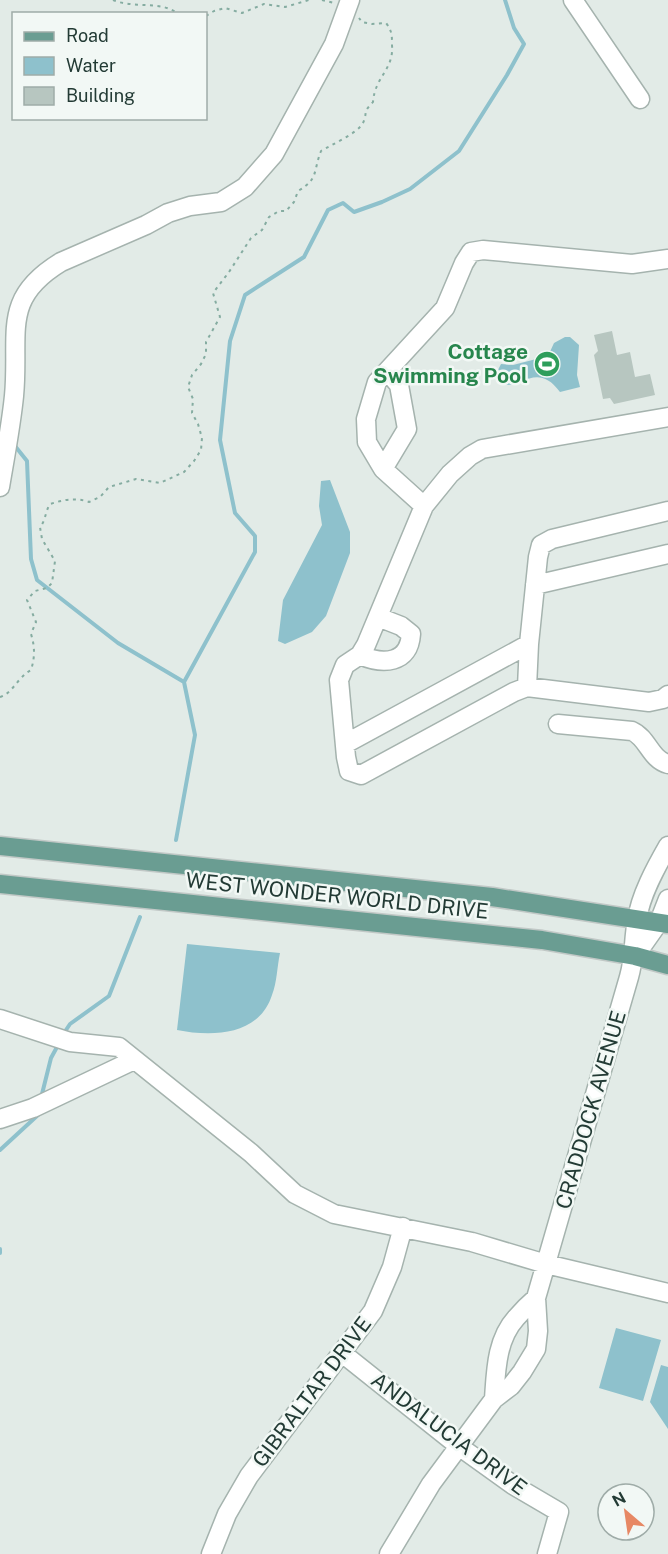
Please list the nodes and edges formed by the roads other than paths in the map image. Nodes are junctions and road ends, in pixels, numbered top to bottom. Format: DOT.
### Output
graph roads {
  1 [pos="573,0"];
  2 [pos="348,4"];
  3 [pos="640,99"];
  4 [pos="668,259"];
  5 [pos="388,372"];
  6 [pos="668,417"];
  7 [pos="383,469"];
  8 [pos="0,487"];
  9 [pos="424,506"];
  10 [pos="668,511"];
  11 [pos="668,554"];
  12 [pos="535,585"];
  13 [pos="378,617"];
  14 [pos="528,644"];
  15 [pos="360,655"];
  16 [pos="527,687"];
  17 [pos="668,695"];
  18 [pos="558,724"];
  19 [pos="345,744"];
  20 [pos="668,764"];
  21 [pos="0,846"];
  22 [pos="668,846"];
  23 [pos="0,884"];
  24 [pos="668,899"];
  25 [pos="637,919"];
  26 [pos="664,923"];
  27 [pos="635,956"];
  28 [pos="668,965"];
  29 [pos="0,1018"];
  30 [pos="134,1060"];
  31 [pos="0,1119"];
  32 [pos="403,1227"];
  33 [pos="546,1264"];
  34 [pos="668,1293"];
  35 [pos="536,1298"];
  36 [pos="342,1353"];
  37 [pos="494,1399"];
  38 [pos="460,1447"];
  39 [pos="211,1554"];
  40 [pos="389,1554"];
  41 [pos="547,1554"];
  1 -- 3 [label="street"];
  2 -- 8 [label="street"];
  4 -- 5 [label="street"];
  5 -- 7 [label="street"];
  5 -- 7 [label="street"];
  6 -- 9 [label="street"];
  7 -- 9 [label="street"];
  9 -- 13 [label="street"];
  10 -- 12 [label="street"];
  11 -- 12 [label="street"];
  12 -- 14 [label="street"];
  13 -- 15 [label="street"];
  13 -- 15 [label="street"];
  14 -- 16 [label="street"];
  14 -- 19 [label="street"];
  15 -- 19 [label="street"];
  16 -- 17 [label="street"];
  16 -- 19 [label="street"];
  18 -- 20 [label="street"];
  21 -- 25 [label="main road, WEST WONDER WORLD DRIVE"];
  22 -- 25 [label="street, CRADDOCK AVENUE"];
  23 -- 27 [label="main road, WEST WONDER WORLD DRIVE"];
  24 -- 26 [label="street, CRADDOCK AVENUE"];
  25 -- 26 [label="main road, WEST WONDER WORLD DRIVE"];
  25 -- 27 [label="street, CRADDOCK AVENUE"];
  26 -- 27 [label="street, CRADDOCK AVENUE"];
  27 -- 28 [label="main road, WEST WONDER WORLD DRIVE"];
  27 -- 33 [label="street, CRADDOCK AVENUE"];
  29 -- 30 [label="street"];
  30 -- 31 [label="street"];
  30 -- 32 [label="street"];
  32 -- 33 [label="street"];
  32 -- 36 [label="street, GIBRALTAR DRIVE"];
  33 -- 34 [label="street"];
  33 -- 35 [label="street, CRADDOCK AVENUE"];
  35 -- 37 [label="street"];
  35 -- 37 [label="street"];
  36 -- 38 [label="street, ANDALUCIA DRIVE"];
  36 -- 39 [label="street, GIBRALTAR DRIVE"];
  37 -- 38 [label="street"];
  38 -- 40 [label="street"];
  38 -- 41 [label="street, ANDALUCIA DRIVE"];
}
